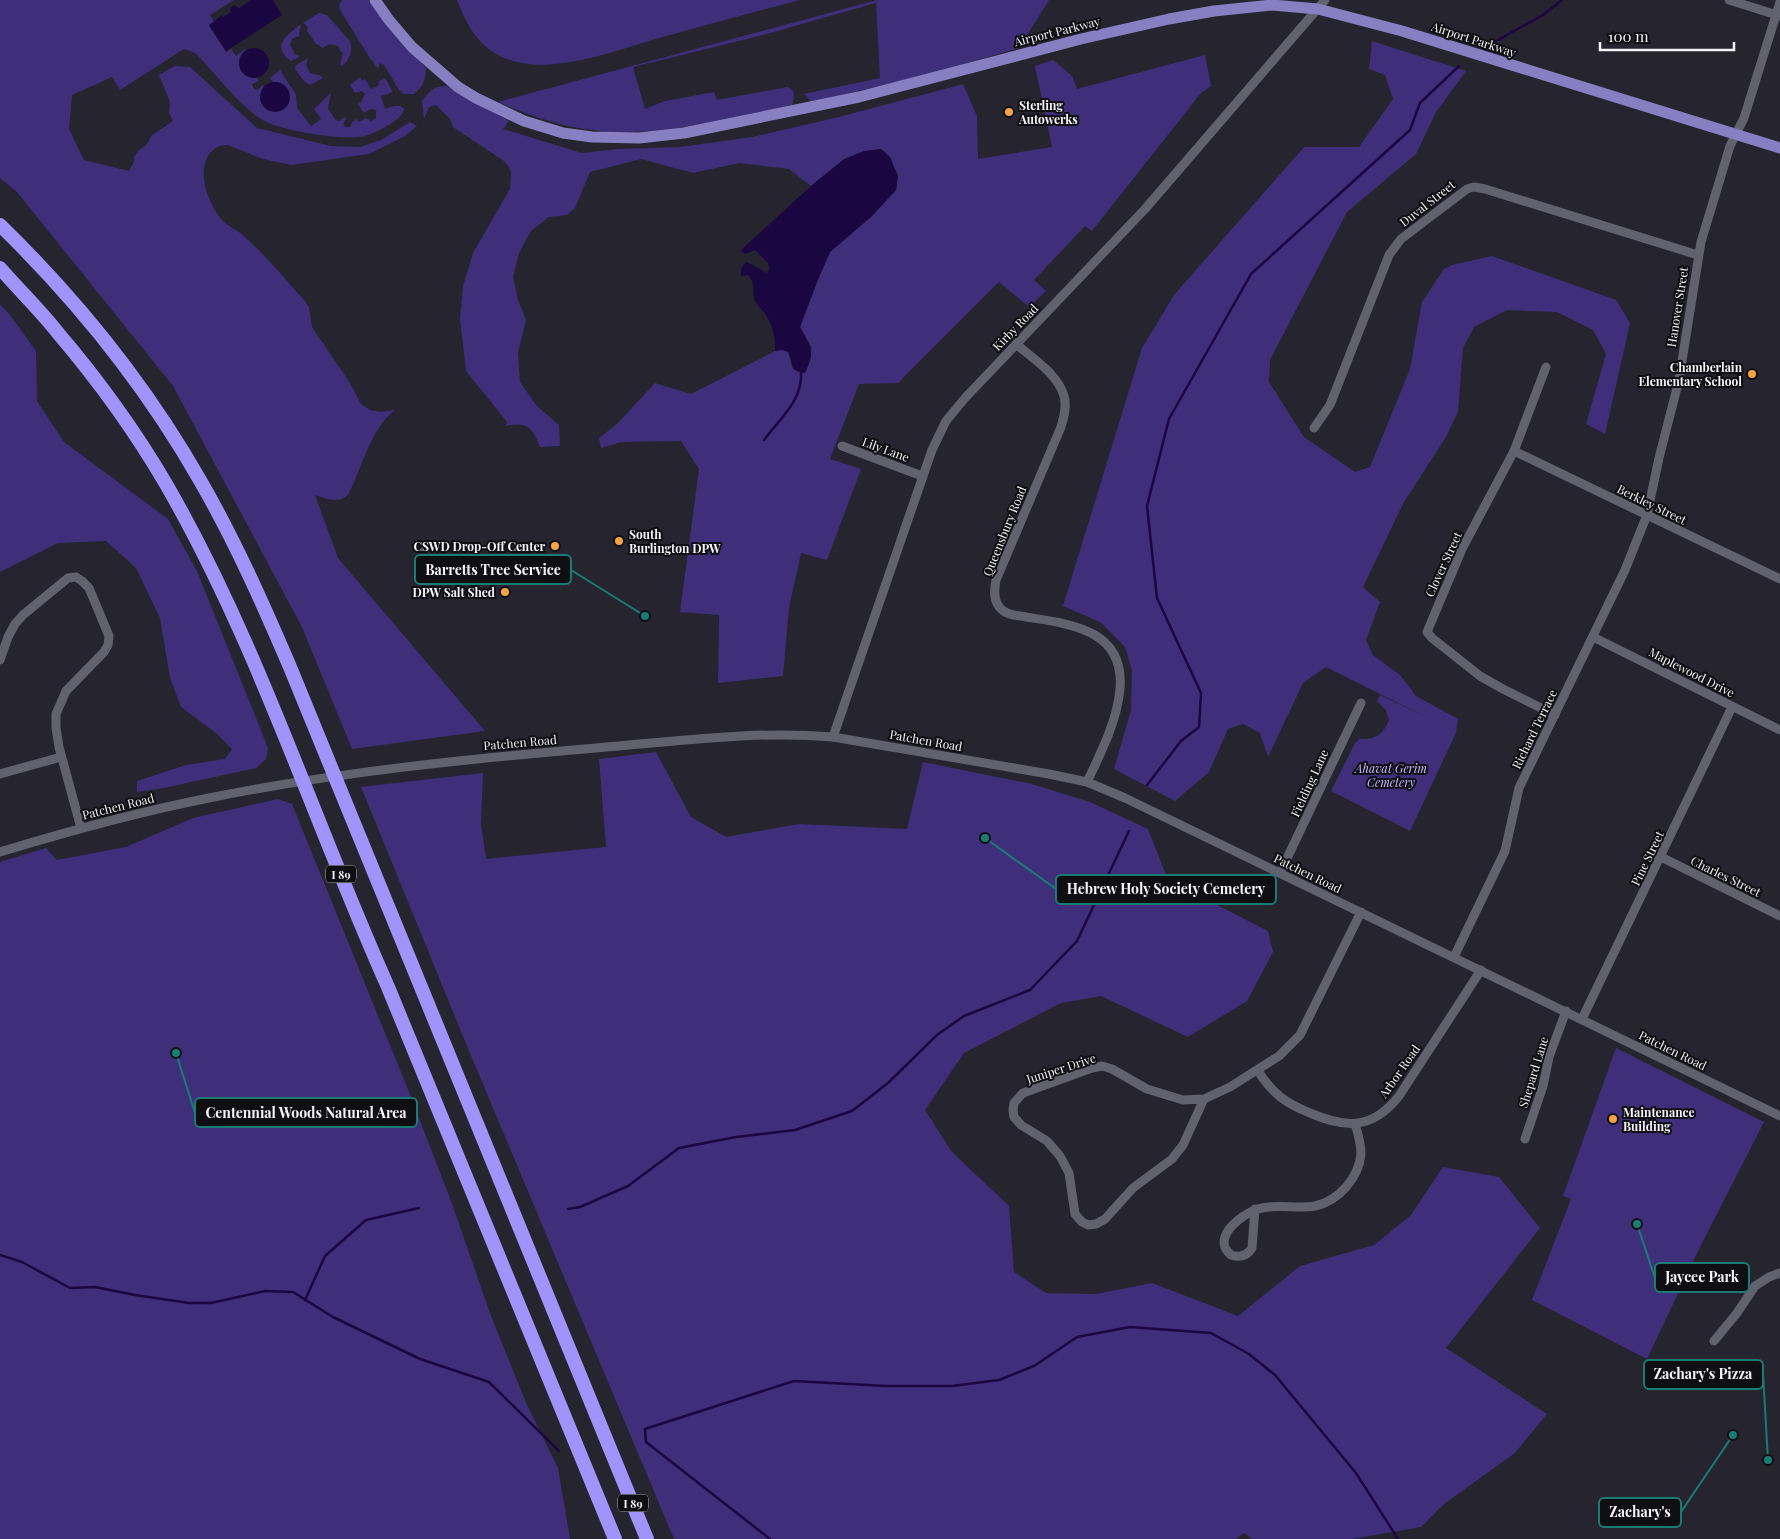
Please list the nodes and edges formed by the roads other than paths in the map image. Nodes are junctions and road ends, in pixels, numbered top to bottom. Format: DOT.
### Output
graph roads {
  1 [pos="375,0"];
  2 [pos="1728,0"];
  3 [pos="1780,2"];
  4 [pos="1321,4"];
  5 [pos="1778,15"];
  6 [pos="1736,135"];
  7 [pos="1780,148"];
  8 [pos="0,225"];
  9 [pos="1698,256"];
  10 [pos="0,268"];
  11 [pos="1016,344"];
  12 [pos="1546,367"];
  13 [pos="1314,428"];
  14 [pos="842,446"];
  15 [pos="1514,451"];
  16 [pos="922,476"];
  17 [pos="1647,515"];
  18 [pos="1780,579"];
  19 [pos="1593,637"];
  20 [pos="0,660"];
  21 [pos="1361,703"];
  22 [pos="1732,707"];
  23 [pos="1555,715"];
  24 [pos="1780,730"];
  25 [pos="833,737"];
  26 [pos="61,757"];
  27 [pos="0,774"];
  28 [pos="1087,782"];
  29 [pos="82,828"];
  30 [pos="0,852"];
  31 [pos="1661,857"];
  32 [pos="1280,873"];
  33 [pos="1361,912"];
  34 [pos="1780,916"];
  35 [pos="1454,957"];
  36 [pos="1482,970"];
  37 [pos="1566,1012"];
  38 [pos="1582,1019"];
  39 [pos="1258,1071"];
  40 [pos="1204,1099"];
  41 [pos="1780,1116"];
  42 [pos="1355,1124"];
  43 [pos="1525,1139"];
  44 [pos="1255,1209"];
  45 [pos="1780,1273"];
  46 [pos="1714,1341"];
  47 [pos="614,1539"];
  48 [pos="647,1539"];
  1 -- 4 [label="main road, Airport Parkway"];
  2 -- 5 [label="street"];
  3 -- 5 [label="street, Hanover Street"];
  4 -- 6 [label="main road, Airport Parkway"];
  4 -- 11 [label="street, Kirby Road"];
  5 -- 6 [label="street, Hanover Street"];
  6 -- 7 [label="main road, Airport Parkway"];
  6 -- 9 [label="street, Hanover Street"];
  8 -- 48 [label="highway, I 89"];
  9 -- 13 [label="street, Duval Street"];
  9 -- 17 [label="street, Hanover Street"];
  10 -- 47 [label="highway, I 89"];
  11 -- 16 [label="street, Kirby Road"];
  11 -- 28 [label="street, Queensbury Road"];
  12 -- 15 [label="street, Clover Street"];
  14 -- 16 [label="street, Lily Lane"];
  15 -- 17 [label="street, Berkley Street"];
  15 -- 23 [label="street, Clover Street"];
  16 -- 25 [label="street, Kirby Road"];
  17 -- 18 [label="street, Berkley Street"];
  17 -- 19 [label="street, Richard Terrace"];
  19 -- 22 [label="street, Maplewood Drive"];
  19 -- 23 [label="street, Richard Terrace"];
  20 -- 26 [label="street"];
  21 -- 32 [label="street, Fielding Lane"];
  22 -- 24 [label="street, Maplewood Drive"];
  22 -- 31 [label="street, Pine Street"];
  23 -- 35 [label="street, Richard Terrace"];
  25 -- 28 [label="street, Patchen Road"];
  25 -- 29 [label="street, Patchen Road"];
  26 -- 27 [label="street"];
  26 -- 29 [label="street"];
  28 -- 32 [label="street, Patchen Road"];
  29 -- 30 [label="street, Patchen Road"];
  31 -- 34 [label="street, Charles Street"];
  31 -- 38 [label="street, Pine Street"];
  32 -- 33 [label="street, Patchen Road"];
  33 -- 35 [label="street, Patchen Road"];
  33 -- 39 [label="street, Juniper Drive"];
  35 -- 36 [label="street, Patchen Road"];
  36 -- 37 [label="street, Patchen Road"];
  36 -- 42 [label="street, Arbor Road"];
  37 -- 38 [label="street, Patchen Road"];
  37 -- 43 [label="street, Shepard Lane"];
  38 -- 41 [label="street, Patchen Road"];
  39 -- 40 [label="street, Juniper Drive"];
  39 -- 42 [label="street, Arbor Road"];
  40 -- 40 [label="street, Juniper Drive"];
  42 -- 44 [label="street"];
  44 -- 44 [label="street"];
  45 -- 46 [label="street"];
}
